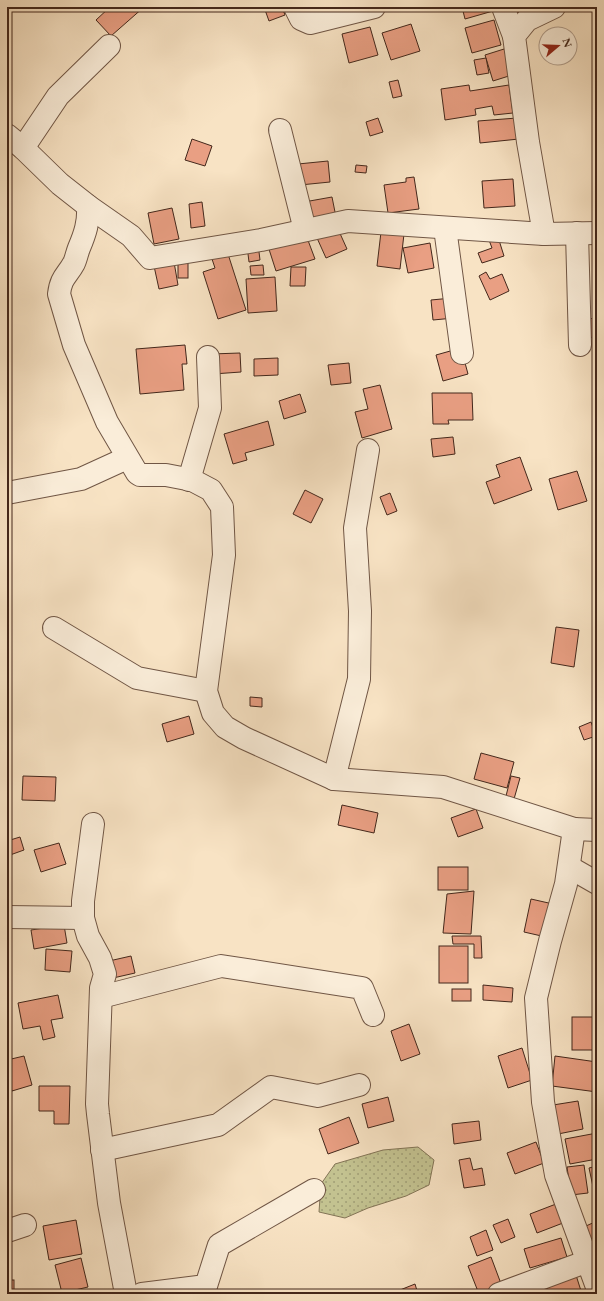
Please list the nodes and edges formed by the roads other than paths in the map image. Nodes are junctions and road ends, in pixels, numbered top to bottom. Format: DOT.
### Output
graph roads {
  1 [pos="295,7"];
  2 [pos="374,7"];
  3 [pos="503,7"];
  4 [pos="554,7"];
  5 [pos="514,36"];
  6 [pos="109,46"];
  7 [pos="280,130"];
  8 [pos="15,141"];
  9 [pos="88,206"];
  10 [pos="444,228"];
  11 [pos="305,230"];
  12 [pos="587,233"];
  13 [pos="544,234"];
  14 [pos="580,345"];
  15 [pos="462,353"];
  16 [pos="208,357"];
  17 [pos="368,450"];
  18 [pos="128,458"];
  19 [pos="189,480"];
  20 [pos="7,493"];
  21 [pos="54,628"];
  22 [pos="206,691"];
  23 [pos="334,779"];
  24 [pos="93,824"];
  25 [pos="574,829"];
  26 [pos="597,830"];
  27 [pos="569,867"];
  28 [pos="597,883"];
  29 [pos="7,917"];
  30 [pos="83,918"];
  31 [pos="101,997"];
  32 [pos="373,1015"];
  33 [pos="359,1085"];
  34 [pos="102,1150"];
  35 [pos="314,1190"];
  36 [pos="588,1261"];
  37 [pos="597,1287"];
  38 [pos="126,1294"];
  39 [pos="142,1294"];
  40 [pos="499,1294"];
  1 -- 2 [label="street"];
  3 -- 5 [label="street"];
  4 -- 5 [label="street"];
  5 -- 13 [label="street"];
  6 -- 8 [label="street"];
  7 -- 11 [label="street"];
  8 -- 9 [label="street"];
  9 -- 11 [label="street"];
  9 -- 18 [label="street"];
  10 -- 11 [label="street"];
  10 -- 13 [label="street"];
  10 -- 15 [label="street"];
  12 -- 13 [label="street"];
  12 -- 14 [label="street"];
  16 -- 19 [label="street"];
  17 -- 23 [label="street"];
  18 -- 19 [label="street"];
  18 -- 20 [label="street"];
  19 -- 22 [label="street"];
  21 -- 22 [label="street"];
  22 -- 23 [label="street"];
  23 -- 25 [label="street"];
  24 -- 30 [label="street"];
  25 -- 26 [label="street"];
  25 -- 27 [label="street"];
  27 -- 28 [label="street"];
  27 -- 36 [label="street"];
  29 -- 30 [label="street"];
  30 -- 31 [label="street"];
  31 -- 32 [label="street"];
  31 -- 34 [label="street"];
  33 -- 34 [label="street"];
  34 -- 38 [label="street"];
  35 -- 39 [label="street"];
  36 -- 37 [label="street"];
  36 -- 40 [label="street"];
}
